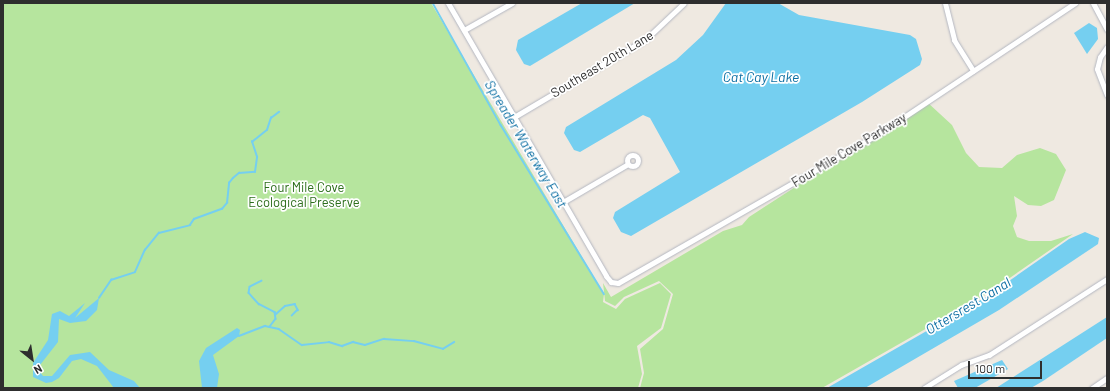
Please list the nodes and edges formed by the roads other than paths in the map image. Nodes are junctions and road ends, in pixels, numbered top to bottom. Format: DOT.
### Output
graph roads {
  1 [pos="448,3"];
  2 [pos="512,3"];
  3 [pos="684,3"];
  4 [pos="945,3"];
  5 [pos="1075,3"];
  6 [pos="1093,3"];
  7 [pos="1107,29"];
  8 [pos="464,30"];
  9 [pos="1107,47"];
  10 [pos="973,71"];
  11 [pos="1107,95"];
  12 [pos="514,117"];
  13 [pos="628,164"];
  14 [pos="563,202"];
  15 [pos="1107,279"];
  16 [pos="1107,378"];
  17 [pos="924,388"];
  18 [pos="1092,388"];
  1 -- 8 [label="street"];
  2 -- 8 [label="street"];
  3 -- 12 [label="street, Southeast 20th Lane"];
  4 -- 10 [label="street"];
  5 -- 10 [label="street, Four Mile Cove Parkway"];
  6 -- 7 [label="street"];
  8 -- 12 [label="street"];
  9 -- 11 [label="street"];
  10 -- 14 [label="street, Four Mile Cove Parkway"];
  12 -- 14 [label="street"];
  13 -- 14 [label="street"];
  15 -- 17 [label="street"];
  16 -- 18 [label="street"];
}
